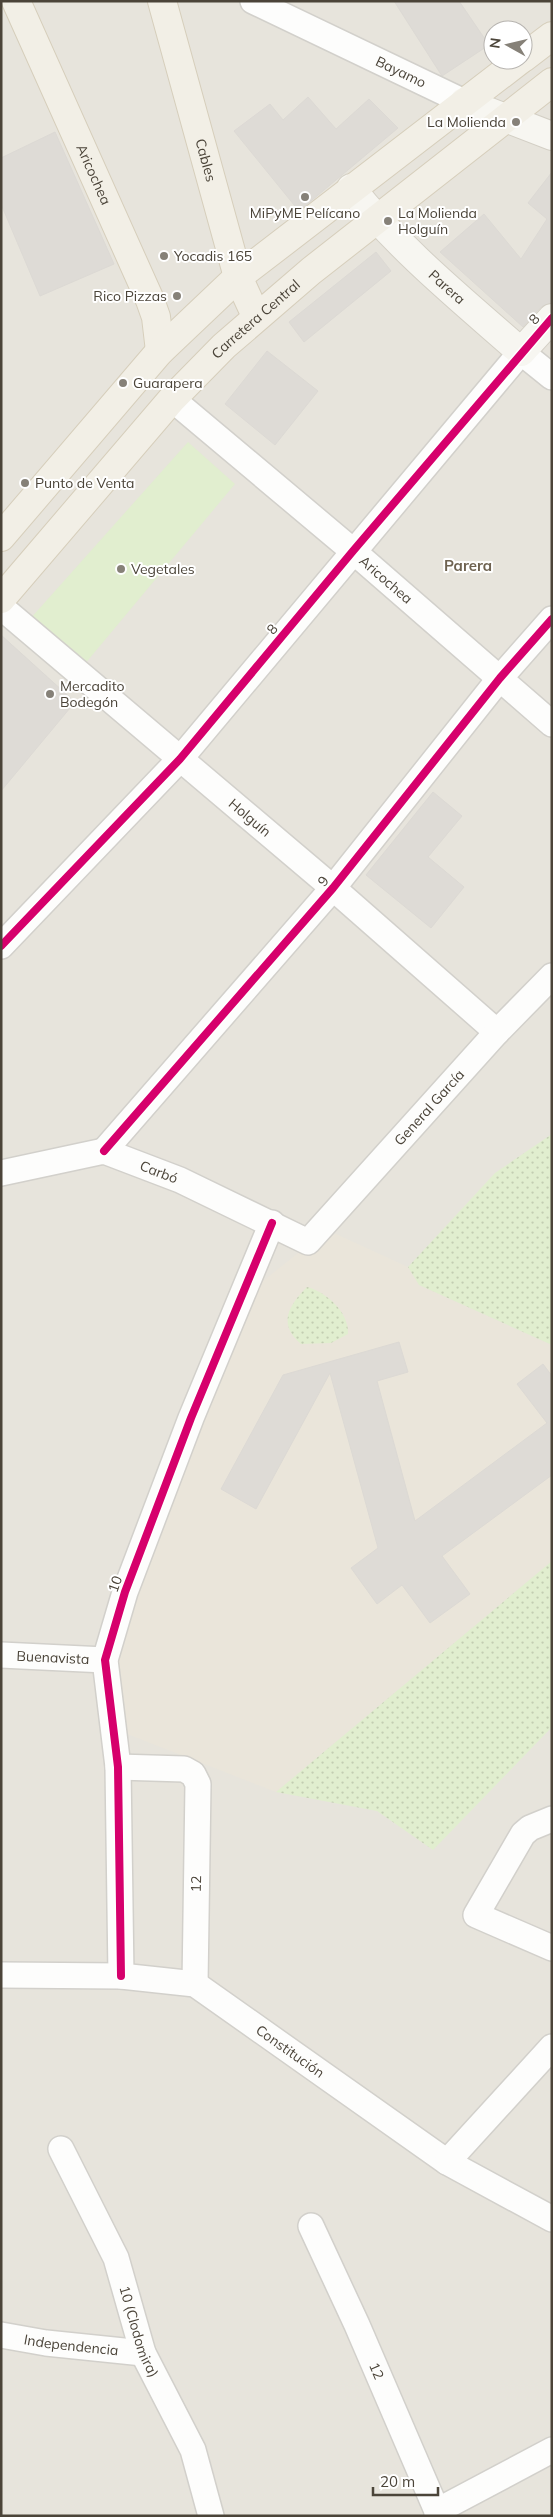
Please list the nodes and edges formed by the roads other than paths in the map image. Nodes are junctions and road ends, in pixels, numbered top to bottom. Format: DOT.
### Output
graph roads {
  1 [pos="16,1"];
  2 [pos="162,1"];
  3 [pos="253,1"];
  4 [pos="552,36"];
  5 [pos="533,51"];
  6 [pos="507,70"];
  7 [pos="552,82"];
  8 [pos="464,102"];
  9 [pos="504,119"];
  10 [pos="552,136"];
  11 [pos="351,188"];
  12 [pos="376,220"];
  13 [pos="238,277"];
  14 [pos="256,316"];
  15 [pos="552,318"];
  16 [pos="160,350"];
  17 [pos="521,352"];
  18 [pos="552,377"];
  19 [pos="172,399"];
  20 [pos="1,537"];
  21 [pos="353,551"];
  22 [pos="1,599"];
  23 [pos="1,607"];
  24 [pos="552,619"];
  25 [pos="500,678"];
  26 [pos="552,724"];
  27 [pos="180,759"];
  28 [pos="333,888"];
  29 [pos="1,946"];
  30 [pos="552,976"];
  31 [pos="497,1032"];
  32 [pos="104,1151"];
  33 [pos="1,1173"];
  34 [pos="272,1223"];
  35 [pos="308,1242"];
  36 [pos="1,1655"];
  37 [pos="105,1660"];
  38 [pos="118,1767"];
  39 [pos="552,1819"];
  40 [pos="552,1948"];
  41 [pos="1,1975"];
  42 [pos="122,1976"];
  43 [pos="195,1984"];
  44 [pos="552,2047"];
  45 [pos="61,2149"];
  46 [pos="447,2162"];
  47 [pos="552,2220"];
  48 [pos="311,2226"];
  49 [pos="1,2335"];
  50 [pos="143,2353"];
  51 [pos="552,2450"];
  52 [pos="437,2513"];
  53 [pos="211,2516"];
  1 -- 16 [label="main road, Aricochea"];
  2 -- 13 [label="main road, Cables"];
  3 -- 8 [label="street, Bayamo"];
  4 -- 5 [label="main road"];
  6 -- 8 [label="main road"];
  7 -- 9 [label="main road, Carretera Central"];
  8 -- 9 [label="street, Bayamo"];
  8 -- 11 [label="main road"];
  9 -- 10 [label="street, Bayamo"];
  9 -- 12 [label="main road, Carretera Central"];
  11 -- 12 [label="street, Parera"];
  11 -- 13 [label="main road"];
  12 -- 14 [label="main road, Carretera Central"];
  12 -- 17 [label="street, Parera"];
  13 -- 14 [label="main road, Cables"];
  13 -- 16 [label="main road"];
  14 -- 19 [label="main road, Carretera Central"];
  15 -- 17 [label="street, 8"];
  16 -- 20 [label="main road"];
  17 -- 18 [label="street, Parera"];
  17 -- 21 [label="street, 8"];
  19 -- 21 [label="street, Aricochea"];
  19 -- 22 [label="main road, Carretera Central"];
  21 -- 25 [label="street, Aricochea"];
  21 -- 27 [label="street, 8"];
  23 -- 27 [label="street, Holguín"];
  24 -- 25 [label="street, 9"];
  25 -- 26 [label="street, Aricochea"];
  25 -- 28 [label="street, 9"];
  27 -- 28 [label="street, Holguín"];
  27 -- 29 [label="street, 8"];
  28 -- 31 [label="street, Holguín"];
  28 -- 32 [label="street, 9"];
  30 -- 31 [label="street, General García"];
  31 -- 35 [label="street, General García"];
  32 -- 33 [label="street"];
  32 -- 34 [label="street, Carbó"];
  34 -- 35 [label="street, Carbó"];
  34 -- 37 [label="street, 10"];
  36 -- 37 [label="street, Buenavista"];
  37 -- 38 [label="street, 10"];
  38 -- 42 [label="street, 10"];
  38 -- 43 [label="street, 12"];
  39 -- 40 [label="street"];
  41 -- 42 [label="street, Constitución"];
  42 -- 43 [label="street, Constitución"];
  43 -- 46 [label="street, Constitución"];
  44 -- 46 [label="street"];
  45 -- 50 [label="street, 10 (Clodomira)"];
  46 -- 47 [label="street, Constitución"];
  48 -- 52 [label="street, 12"];
  49 -- 50 [label="street, Independencia"];
  50 -- 53 [label="street, 10 (Clodomira)"];
  51 -- 52 [label="street"];
}
